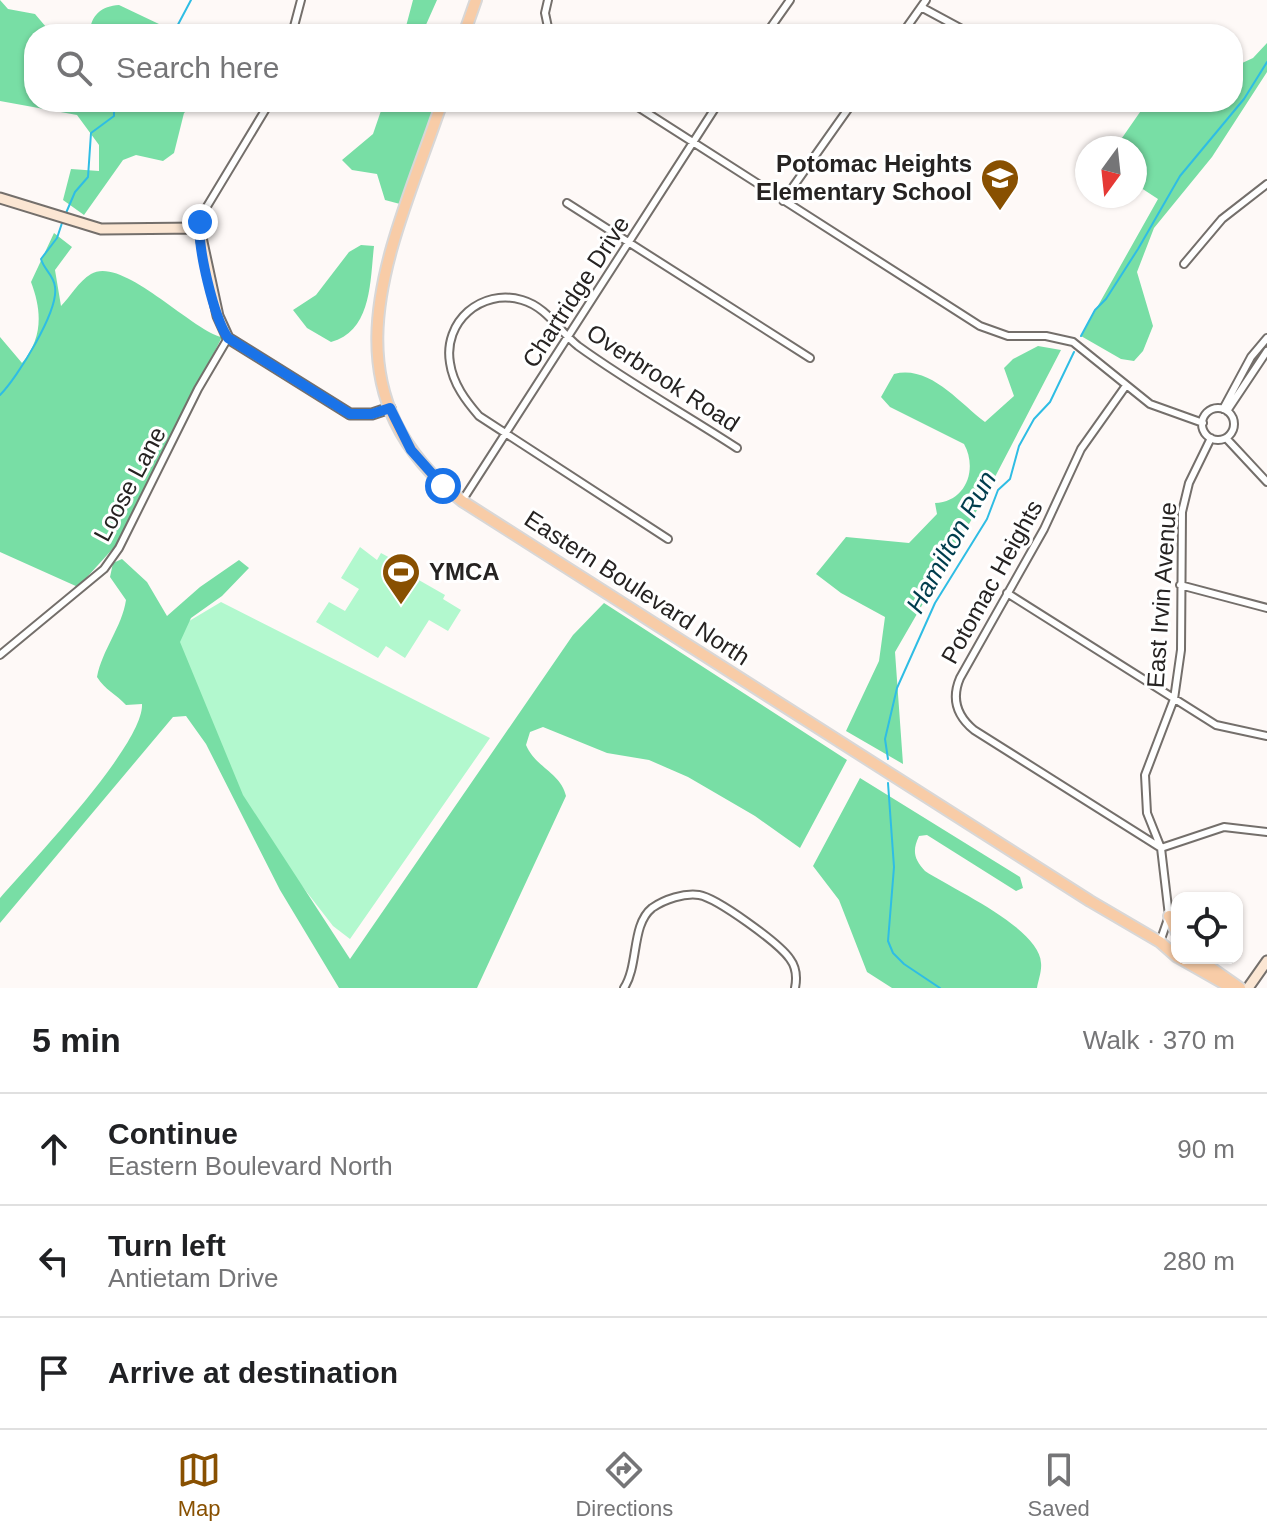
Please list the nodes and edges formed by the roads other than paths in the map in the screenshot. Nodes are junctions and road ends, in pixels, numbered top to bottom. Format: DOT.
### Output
graph roads {
  1 [pos="301,0"];
  2 [pos="476,0"];
  3 [pos="548,0"];
  4 [pos="790,0"];
  5 [pos="923,3"];
  6 [pos="295,24"];
  7 [pos="468,24"];
  8 [pos="547,24"];
  9 [pos="773,24"];
  10 [pos="909,24"];
  11 [pos="956,24"];
  12 [pos="264,112"];
  13 [pos="439,112"];
  14 [pos="646,112"];
  15 [pos="713,112"];
  16 [pos="846,112"];
  17 [pos="695,144"];
  18 [pos="1267,184"];
  19 [pos="0,198"];
  20 [pos="783,201"];
  21 [pos="567,203"];
  22 [pos="199,228"];
  23 [pos="629,242"];
  24 [pos="1184,264"];
  25 [pos="568,337"];
  26 [pos="228,338"];
  27 [pos="1267,338"];
  28 [pos="1267,351"];
  29 [pos="810,358"];
  30 [pos="1125,387"];
  31 [pos="390,408"];
  32 [pos="1225,410"];
  33 [pos="1203,423"];
  34 [pos="505,435"];
  35 [pos="1211,438"];
  36 [pos="1226,438"];
  37 [pos="737,448"];
  38 [pos="1267,482"];
  39 [pos="462,501"];
  40 [pos="668,539"];
  41 [pos="1180,585"];
  42 [pos="1007,593"];
  43 [pos="1267,608"];
  44 [pos="0,655"];
  45 [pos="1174,699"];
  46 [pos="1267,736"];
  47 [pos="1267,832"];
  48 [pos="1161,848"];
  49 [pos="1169,916"];
  50 [pos="1171,920"];
  51 [pos="1160,942"];
  52 [pos="1171,945"];
  53 [pos="1171,949"];
  54 [pos="1267,961"];
  55 [pos="1190,964"];
  56 [pos="1193,964"];
  57 [pos="1194,964"];
  58 [pos="624,988"];
  59 [pos="795,988"];
  60 [pos="1215,988"];
  61 [pos="1232,988"];
  62 [pos="1240,988"];
  63 [pos="1248,988"];
  1 -- 6 [label="street"];
  2 -- 7 [label="main road"];
  3 -- 8 [label="street"];
  4 -- 9 [label="street"];
  5 -- 10 [label="street"];
  5 -- 11 [label="street"];
  12 -- 22 [label="street"];
  13 -- 31 [label="main road, Eastern Boulevard North"];
  14 -- 17 [label="street"];
  15 -- 17 [label="street, Chartridge Drive"];
  16 -- 20 [label="street"];
  17 -- 20 [label="street"];
  17 -- 23 [label="street, Chartridge Drive"];
  18 -- 24 [label="street"];
  19 -- 22 [label="street"];
  20 -- 30 [label="street"];
  21 -- 23 [label="street"];
  22 -- 26 [label="street"];
  23 -- 25 [label="street, Chartridge Drive"];
  23 -- 29 [label="street"];
  25 -- 34 [label="street, Chartridge Drive"];
  25 -- 34 [label="street"];
  25 -- 37 [label="street, Overbrook Road"];
  26 -- 31 [label="street"];
  26 -- 44 [label="street, Loose Lane"];
  27 -- 32 [label="street"];
  28 -- 32 [label="street"];
  30 -- 33 [label="street"];
  30 -- 42 [label="street, Potomac Heights"];
  31 -- 39 [label="main road, Eastern Boulevard North"];
  32 -- 33 [label="street"];
  32 -- 36 [label="street"];
  33 -- 35 [label="street"];
  34 -- 39 [label="street, Chartridge Drive"];
  34 -- 40 [label="street"];
  35 -- 36 [label="street"];
  35 -- 41 [label="street, East Irvin Avenue"];
  36 -- 38 [label="street"];
  39 -- 51 [label="main road, Eastern Boulevard North"];
  41 -- 43 [label="street"];
  41 -- 45 [label="street, East Irvin Avenue"];
  42 -- 45 [label="street"];
  42 -- 48 [label="street, Potomac Heights"];
  45 -- 46 [label="street"];
  45 -- 48 [label="street, East Irvin Avenue"];
  47 -- 48 [label="street"];
  48 -- 49 [label="street, East Irvin Avenue"];
  49 -- 50 [label="main road"];
  49 -- 51 [label="street"];
  51 -- 52 [label="main road, Eastern Boulevard North"];
  51 -- 53 [label="main road, Eastern Boulevard North"];
  54 -- 63 [label="street"];
  55 -- 60 [label="main road"];
  56 -- 61 [label="main road, Eastern Boulevard North"];
  57 -- 62 [label="main road, Eastern Boulevard North"];
  58 -- 59 [label="street"];
}
